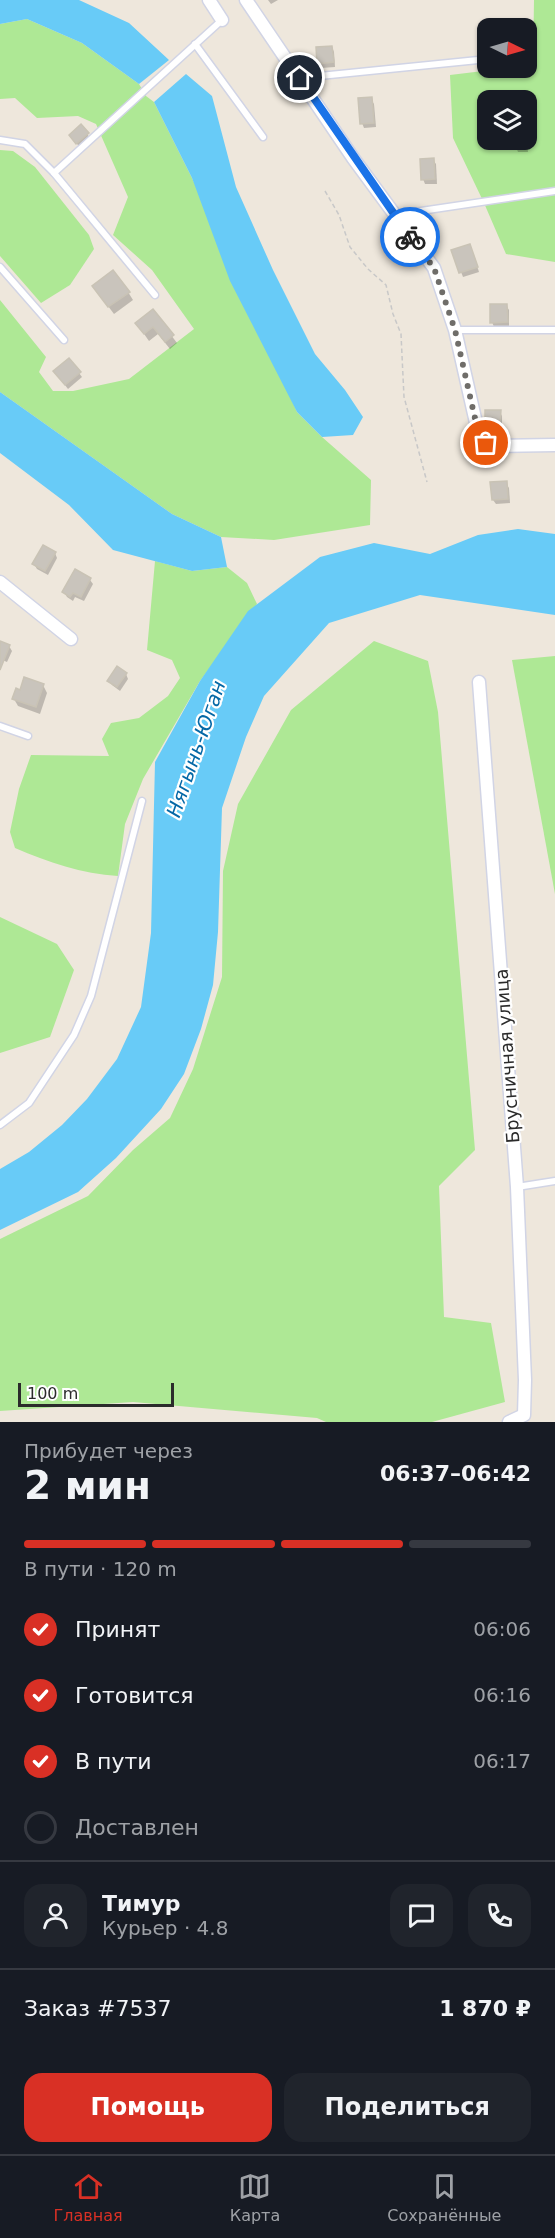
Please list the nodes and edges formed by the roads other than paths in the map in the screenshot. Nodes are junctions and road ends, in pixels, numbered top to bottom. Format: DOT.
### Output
graph roads {
  1 [pos="208,0"];
  2 [pos="246,0"];
  3 [pos="222,20"];
  4 [pos="195,44"];
  5 [pos="477,59"];
  6 [pos="300,78"];
  7 [pos="263,137"];
  8 [pos="0,140"];
  9 [pos="54,173"];
  10 [pos="555,191"];
  11 [pos="394,216"];
  12 [pos="0,267"];
  13 [pos="155,295"];
  14 [pos="455,330"];
  15 [pos="555,330"];
  16 [pos="64,340"];
  17 [pos="555,445"];
  18 [pos="0,582"];
  19 [pos="71,639"];
  20 [pos="479,682"];
  21 [pos="0,726"];
  22 [pos="28,736"];
  23 [pos="142,801"];
  24 [pos="0,1125"];
  25 [pos="555,1181"];
  26 [pos="518,1187"];
  27 [pos="509,1422"];
  1 -- 3 [label="street"];
  2 -- 6 [label="street"];
  3 -- 4 [label="lane"];
  4 -- 7 [label="lane"];
  4 -- 9 [label="lane"];
  5 -- 6 [label="lane"];
  6 -- 11 [label="street"];
  8 -- 9 [label="lane"];
  9 -- 13 [label="lane"];
  10 -- 11 [label="lane"];
  11 -- 14 [label="street"];
  12 -- 16 [label="lane"];
  14 -- 15 [label="lane"];
  14 -- 17 [label="street"];
  18 -- 19 [label="street"];
  20 -- 26 [label="street, Брусничная улица"];
  21 -- 22 [label="lane"];
  23 -- 24 [label="lane"];
  25 -- 26 [label="lane"];
  26 -- 27 [label="street, Брусничная улица"];
}
